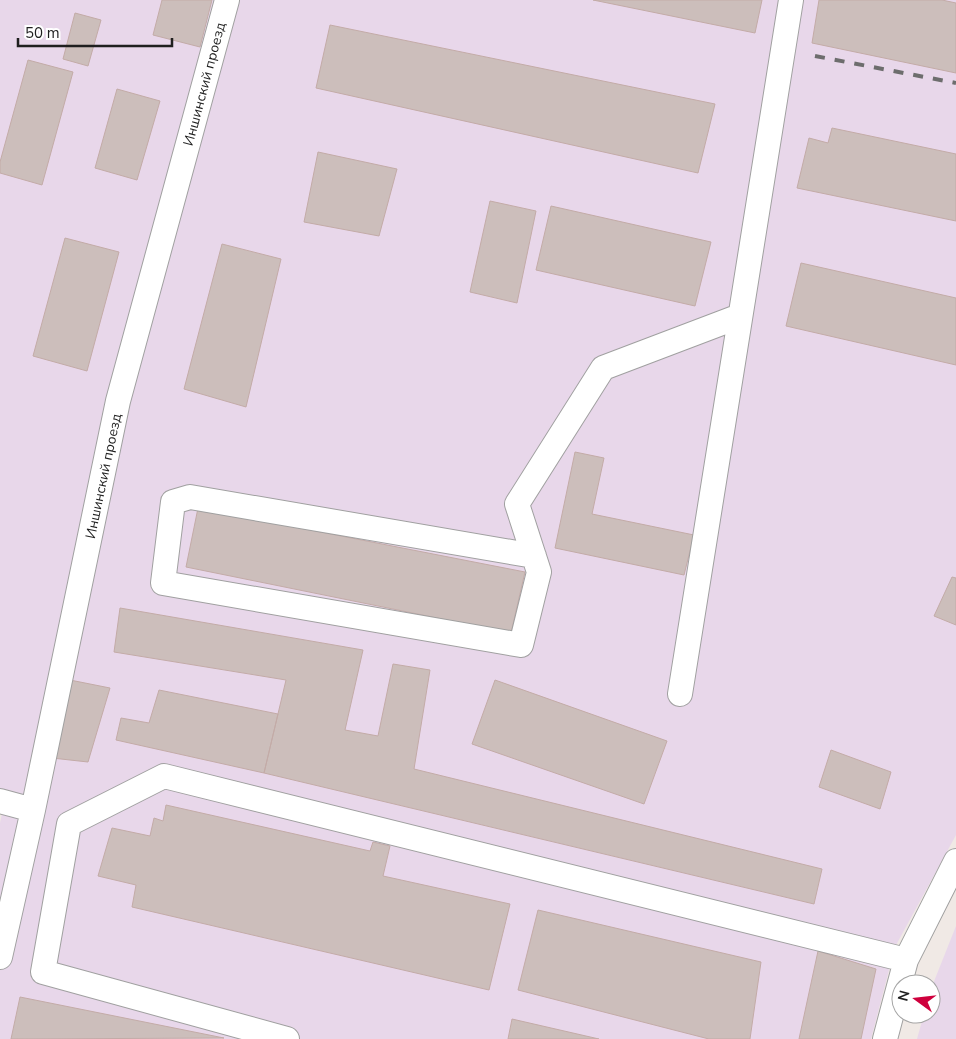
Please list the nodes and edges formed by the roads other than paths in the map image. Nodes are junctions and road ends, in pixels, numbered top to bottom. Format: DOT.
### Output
graph roads {
  1 [pos="227,0"];
  2 [pos="791,0"];
  3 [pos="740,316"];
  4 [pos="534,556"];
  5 [pos="680,694"];
  6 [pos="0,801"];
  7 [pos="33,810"];
  8 [pos="956,861"];
  9 [pos="0,958"];
  10 [pos="906,960"];
  11 [pos="287,1039"];
  12 [pos="885,1039"];
  1 -- 7 [label="street, Иншинский проезд"];
  2 -- 3 [label="street"];
  3 -- 4 [label="street"];
  3 -- 5 [label="street"];
  4 -- 4 [label="street"];
  6 -- 7 [label="street"];
  7 -- 9 [label="street, Иншинский проезд"];
  8 -- 10 [label="street"];
  10 -- 11 [label="street"];
  10 -- 12 [label="street"];
}
